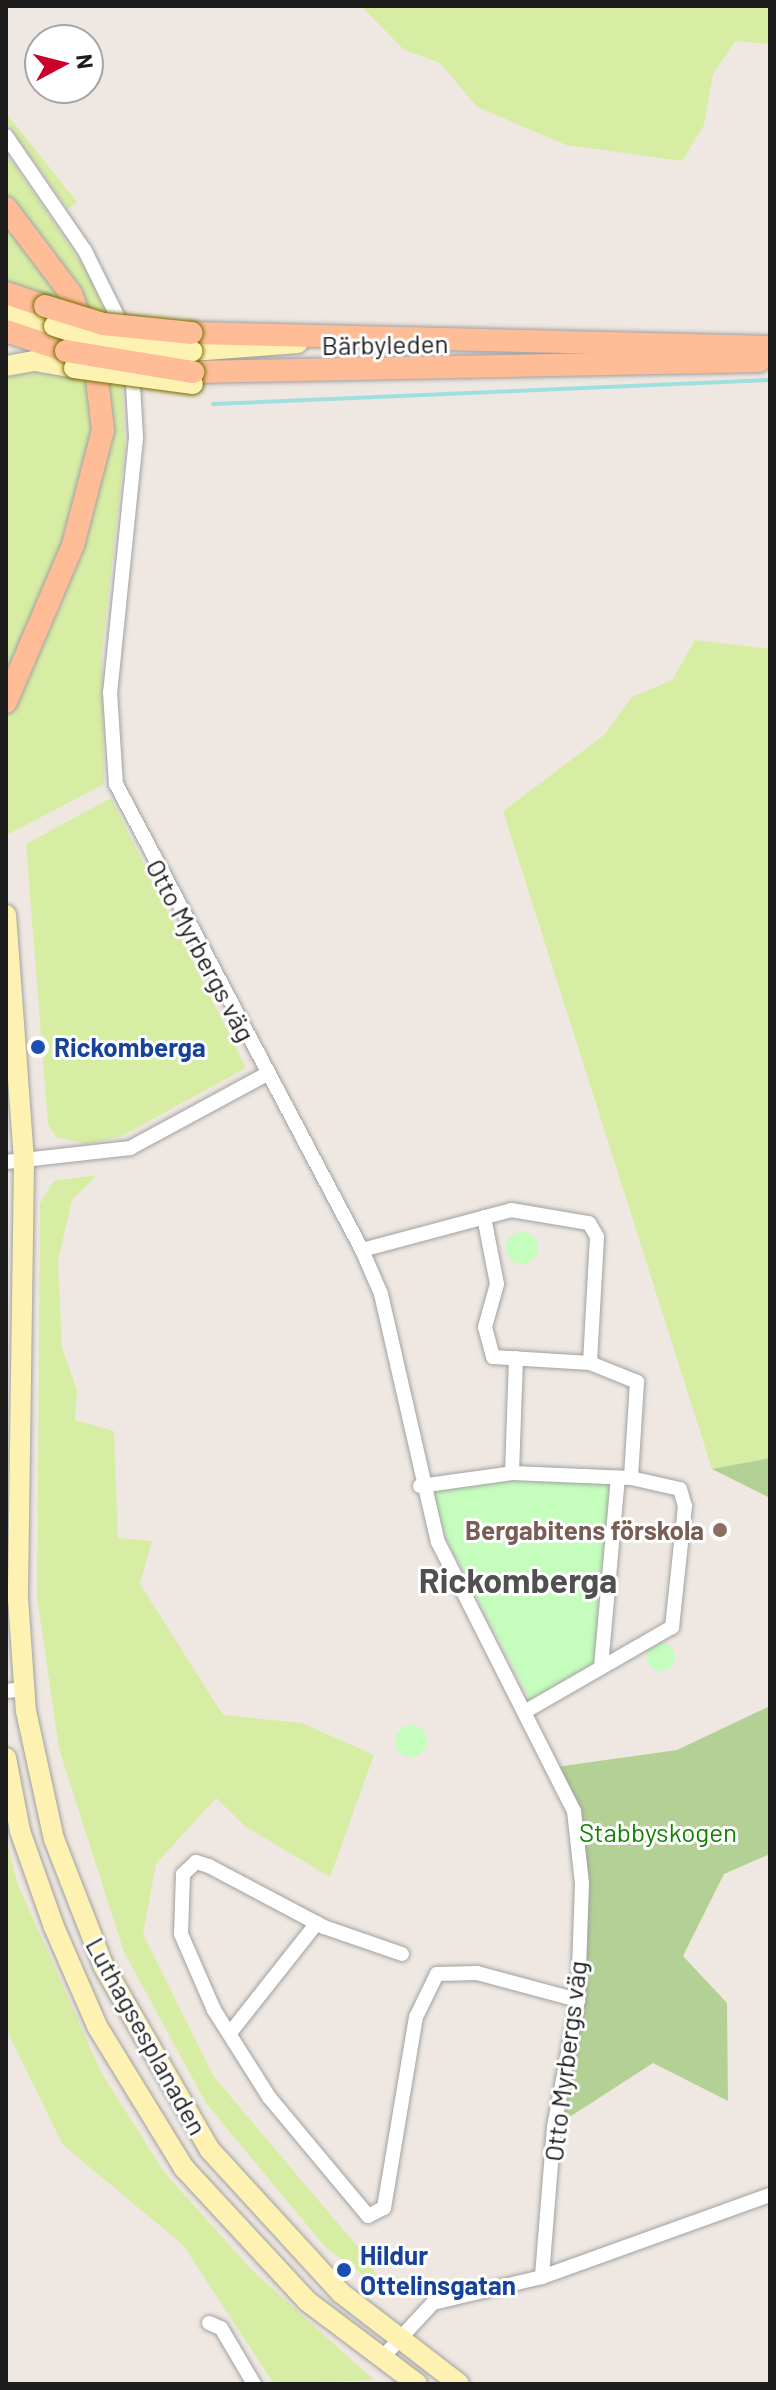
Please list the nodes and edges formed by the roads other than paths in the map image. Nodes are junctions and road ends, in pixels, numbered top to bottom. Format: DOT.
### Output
graph roads {
  1 [pos="6,136"];
  2 [pos="6,208"];
  3 [pos="6,293"];
  4 [pos="6,310"];
  5 [pos="49,316"];
  6 [pos="6,331"];
  7 [pos="770,347"];
  8 [pos="70,359"];
  9 [pos="192,360"];
  10 [pos="770,361"];
  11 [pos="6,366"];
  12 [pos="6,702"];
  13 [pos="6,915"];
  14 [pos="267,1074"];
  15 [pos="15,1162"];
  16 [pos="484,1217"];
  17 [pos="362,1250"];
  18 [pos="516,1358"];
  19 [pos="590,1363"];
  20 [pos="512,1473"];
  21 [pos="624,1478"];
  22 [pos="420,1486"];
  23 [pos="601,1667"];
  24 [pos="15,1690"];
  25 [pos="526,1711"];
  26 [pos="6,1760"];
  27 [pos="317,1923"];
  28 [pos="402,1954"];
  29 [pos="578,2000"];
  30 [pos="230,2033"];
  31 [pos="770,2195"];
  32 [pos="542,2277"];
  33 [pos="209,2323"];
  34 [pos="397,2338"];
  35 [pos="381,2359"];
  36 [pos="254,2384"];
  37 [pos="417,2384"];
  38 [pos="459,2384"];
  1 -- 14 [label="street, Otto Myrbergs väg"];
  2 -- 12 [label="main road"];
  3 -- 5 [label="main road, Bärbyleden"];
  4 -- 5 [label="main road"];
  5 -- 9 [label="main road, Bärbyleden, bridge"];
  6 -- 8 [label="main road, Bärbyleden"];
  7 -- 9 [label="main road, Bärbyleden"];
  8 -- 9 [label="main road, Bärbyleden, bridge"];
  8 -- 11 [label="main road"];
  9 -- 10 [label="main road, Bärbyleden"];
  13 -- 15 [label="main road, Luthagsesplanaden"];
  14 -- 15 [label="street"];
  14 -- 17 [label="street, Otto Myrbergs väg"];
  15 -- 24 [label="main road, Luthagsesplanaden"];
  16 -- 17 [label="street"];
  16 -- 18 [label="street"];
  16 -- 19 [label="street"];
  17 -- 22 [label="street, Otto Myrbergs väg"];
  18 -- 19 [label="street"];
  18 -- 20 [label="street"];
  19 -- 21 [label="street"];
  20 -- 21 [label="street"];
  20 -- 22 [label="street"];
  21 -- 23 [label="street"];
  21 -- 23 [label="street"];
  22 -- 25 [label="street, Otto Myrbergs väg"];
  23 -- 25 [label="street"];
  24 -- 34 [label="main road, Luthagsesplanaden"];
  25 -- 29 [label="street, Otto Myrbergs väg"];
  26 -- 35 [label="main road, Luthagsesplanaden"];
  27 -- 28 [label="street"];
  27 -- 30 [label="street"];
  27 -- 30 [label="street"];
  29 -- 30 [label="street"];
  29 -- 32 [label="street, Otto Myrbergs väg"];
  31 -- 32 [label="street"];
  32 -- 34 [label="street"];
  33 -- 36 [label="street"];
  34 -- 35 [label="street"];
  34 -- 38 [label="main road, Luthagsesplanaden"];
  35 -- 37 [label="main road, Luthagsesplanaden"];
}
